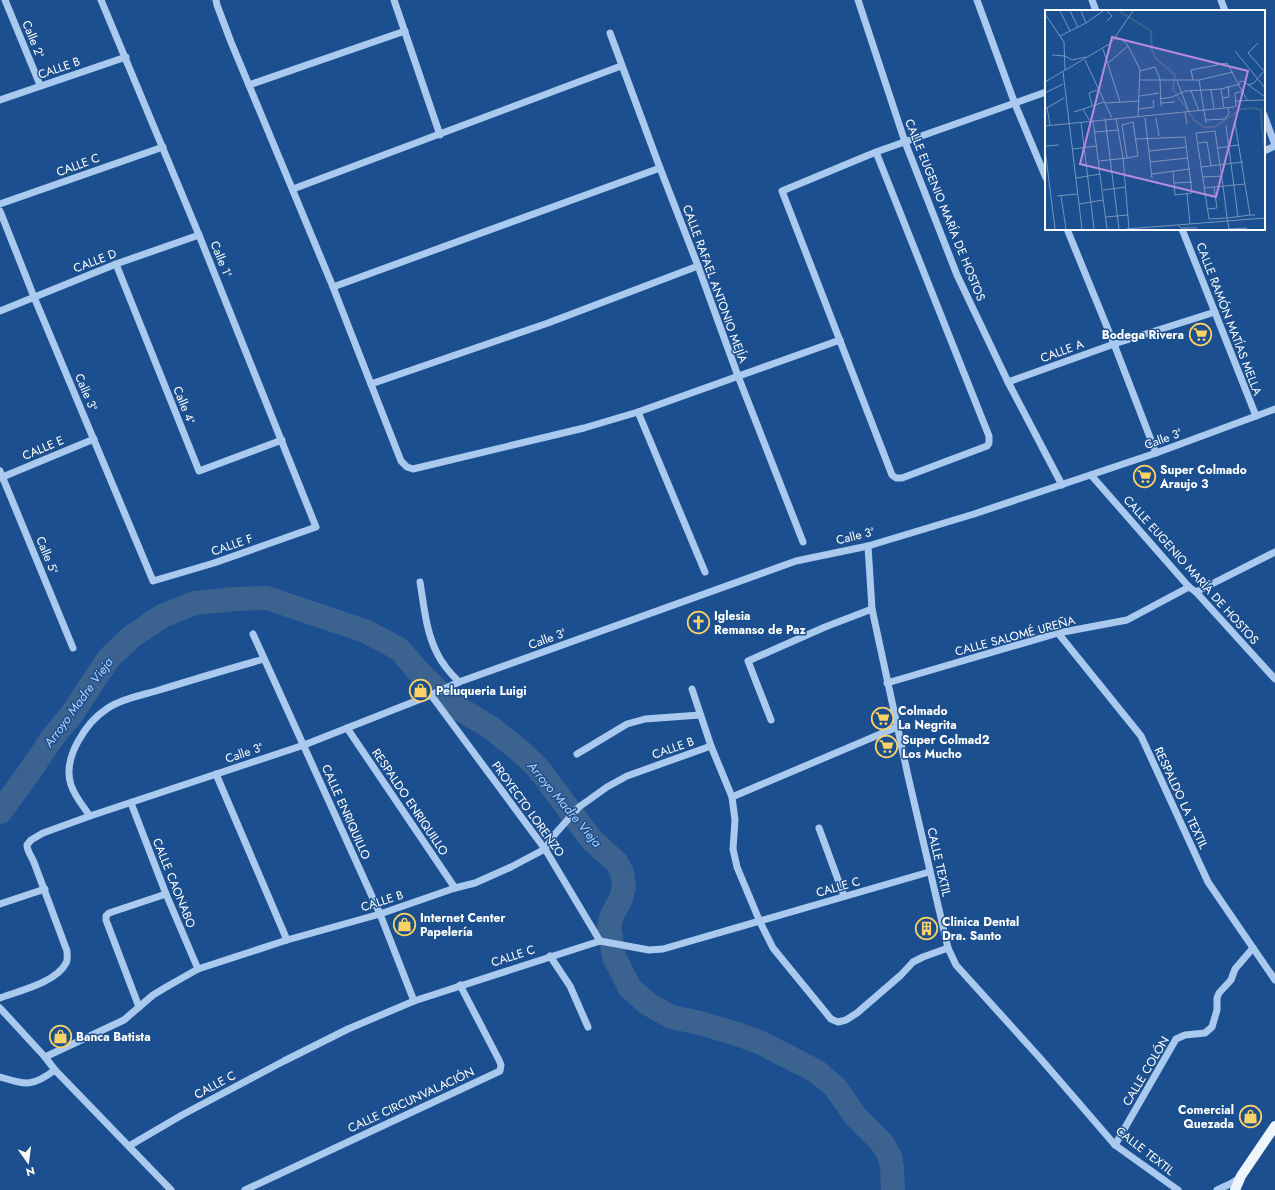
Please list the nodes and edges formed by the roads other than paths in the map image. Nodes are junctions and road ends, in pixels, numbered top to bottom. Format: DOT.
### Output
graph roads {
  1 [pos="5,0"];
  2 [pos="101,0"];
  3 [pos="216,0"];
  4 [pos="394,0"];
  5 [pos="858,0"];
  6 [pos="977,0"];
  7 [pos="1092,0"];
  8 [pos="1221,0"];
  9 [pos="1096,10"];
  10 [pos="1225,10"];
  11 [pos="405,31"];
  12 [pos="610,33"];
  13 [pos="126,57"];
  14 [pos="621,66"];
  15 [pos="249,85"];
  16 [pos="40,86"];
  17 [pos="1045,92"];
  18 [pos="0,100"];
  19 [pos="1015,104"];
  20 [pos="1265,119"];
  21 [pos="440,135"];
  22 [pos="905,142"];
  23 [pos="1275,145"];
  24 [pos="163,147"];
  25 [pos="1265,150"];
  26 [pos="876,152"];
  27 [pos="660,168"];
  28 [pos="1045,176"];
  29 [pos="293,189"];
  30 [pos="0,204"];
  31 [pos="0,211"];
  32 [pos="1067,230"];
  33 [pos="1182,230"];
  34 [pos="199,235"];
  35 [pos="116,264"];
  36 [pos="698,266"];
  37 [pos="333,287"];
  38 [pos="34,297"];
  39 [pos="0,311"];
  40 [pos="1215,312"];
  41 [pos="840,340"];
  42 [pos="1114,344"];
  43 [pos="738,376"];
  44 [pos="1008,382"];
  45 [pos="371,384"];
  46 [pos="1275,409"];
  47 [pos="638,412"];
  48 [pos="1256,416"];
  49 [pos="94,439"];
  50 [pos="282,440"];
  51 [pos="1156,453"];
  52 [pos="1,475"];
  53 [pos="1091,475"];
  54 [pos="1062,485"];
  55 [pos="316,527"];
  56 [pos="803,542"];
  57 [pos="868,546"];
  58 [pos="1275,552"];
  59 [pos="705,572"];
  60 [pos="153,581"];
  61 [pos="420,582"];
  62 [pos="1189,586"];
  63 [pos="1196,592"];
  64 [pos="872,609"];
  65 [pos="1058,633"];
  66 [pos="253,634"];
  67 [pos="73,648"];
  68 [pos="264,659"];
  69 [pos="1275,679"];
  70 [pos="887,683"];
  71 [pos="455,684"];
  72 [pos="692,689"];
  73 [pos="431,695"];
  74 [pos="700,715"];
  75 [pos="771,720"];
  76 [pos="897,727"];
  77 [pos="347,728"];
  78 [pos="304,745"];
  79 [pos="711,746"];
  80 [pos="577,754"];
  81 [pos="216,774"];
  82 [pos="732,797"];
  83 [pos="131,803"];
  84 [pos="90,816"];
  85 [pos="819,828"];
  86 [pos="545,849"];
  87 [pos="929,872"];
  88 [pos="455,888"];
  89 [pos="45,889"];
  90 [pos="166,894"];
  91 [pos="844,896"];
  92 [pos="0,904"];
  93 [pos="380,914"];
  94 [pos="760,922"];
  95 [pos="287,940"];
  96 [pos="600,941"];
  97 [pos="948,948"];
  98 [pos="1253,948"];
  99 [pos="550,956"];
  100 [pos="198,970"];
  101 [pos="1275,980"];
  102 [pos="460,985"];
  103 [pos="0,998"];
  104 [pos="414,1001"];
  105 [pos="139,1007"];
  106 [pos="0,1008"];
  107 [pos="588,1027"];
  108 [pos="45,1057"];
  109 [pos="55,1070"];
  110 [pos="0,1077"];
  111 [pos="1275,1126"];
  112 [pos="1115,1145"];
  113 [pos="129,1146"];
  114 [pos="1242,1176"];
  115 [pos="172,1190"];
  116 [pos="245,1190"];
  117 [pos="1178,1190"];
  118 [pos="1217,1190"];
  119 [pos="1235,1190"];
  1 -- 16 [label="street, Calle 2ª"];
  2 -- 13 [label="street, Calle 1ª"];
  3 -- 15 [label="street"];
  4 -- 11 [label="street"];
  5 -- 22 [label="street, CALLE EUGENIO MARÍA DE HOSTOS"];
  6 -- 19 [label="street"];
  7 -- 9 [label="street"];
  8 -- 10 [label="street"];
  11 -- 15 [label="street"];
  11 -- 21 [label="street"];
  12 -- 14 [label="street, CALLE RAFAEL ANTONIO MEJÍA"];
  13 -- 16 [label="street, CALLE B"];
  13 -- 24 [label="street, Calle 1ª"];
  14 -- 21 [label="street"];
  14 -- 27 [label="street, CALLE RAFAEL ANTONIO MEJÍA"];
  15 -- 29 [label="street"];
  16 -- 18 [label="street, CALLE B"];
  17 -- 19 [label="street"];
  19 -- 22 [label="street"];
  19 -- 28 [label="street"];
  20 -- 23 [label="street"];
  21 -- 29 [label="street"];
  22 -- 26 [label="street"];
  22 -- 44 [label="street, CALLE EUGENIO MARÍA DE HOSTOS"];
  23 -- 25 [label="street"];
  24 -- 30 [label="street, CALLE C"];
  24 -- 34 [label="street, Calle 1ª"];
  26 -- 41 [label="street"];
  26 -- 41 [label="street"];
  27 -- 36 [label="street, CALLE RAFAEL ANTONIO MEJÍA"];
  27 -- 37 [label="street"];
  29 -- 37 [label="street"];
  31 -- 38 [label="street, Calle 3ª"];
  32 -- 42 [label="street"];
  33 -- 40 [label="street, CALLE RAMÓN MATÍAS MELLA"];
  34 -- 35 [label="street, CALLE D"];
  34 -- 50 [label="street, Calle 1ª"];
  35 -- 38 [label="street, CALLE D"];
  35 -- 50 [label="street, Calle 4ª"];
  36 -- 43 [label="street, CALLE RAFAEL ANTONIO MEJÍA"];
  36 -- 45 [label="street"];
  37 -- 45 [label="street"];
  38 -- 39 [label="street, CALLE D"];
  38 -- 49 [label="street, Calle 3ª"];
  40 -- 42 [label="street, CALLE A"];
  40 -- 48 [label="street, CALLE RAMÓN MATÍAS MELLA"];
  41 -- 43 [label="street"];
  42 -- 44 [label="street, CALLE A"];
  42 -- 51 [label="street"];
  43 -- 47 [label="street"];
  43 -- 56 [label="street, CALLE RAFAEL ANTONIO MEJÍA"];
  44 -- 54 [label="street, CALLE EUGENIO MARÍA DE HOSTOS"];
  45 -- 47 [label="street"];
  46 -- 48 [label="street, Calle 3ª"];
  47 -- 59 [label="street"];
  48 -- 51 [label="street, Calle 3ª"];
  49 -- 52 [label="street, CALLE E"];
  49 -- 60 [label="street, Calle 3ª"];
  50 -- 55 [label="street, Calle 1ª"];
  51 -- 53 [label="street, Calle 3ª"];
  52 -- 67 [label="street, Calle 5ª"];
  53 -- 54 [label="street, Calle 3ª"];
  53 -- 62 [label="street, CALLE EUGENIO MARÍA DE HOSTOS"];
  54 -- 57 [label="street, Calle 3ª"];
  55 -- 60 [label="street, CALLE F"];
  57 -- 64 [label="street, CALLE TEXTIL"];
  57 -- 71 [label="street, Calle 3ª"];
  58 -- 63 [label="street"];
  61 -- 71 [label="street"];
  62 -- 63 [label="street, CALLE EUGENIO MARÍA DE HOSTOS"];
  62 -- 65 [label="street, CALLE SALOMÉ UREÑA"];
  63 -- 69 [label="street, CALLE EUGENIO MARÍA DE HOSTOS"];
  64 -- 70 [label="street, CALLE TEXTIL"];
  64 -- 75 [label="street"];
  65 -- 70 [label="street, CALLE SALOMÉ UREÑA"];
  65 -- 98 [label="street, RESPALDO LA TEXTIL"];
  66 -- 68 [label="street, CALLE ENRIQUILLO"];
  68 -- 78 [label="street, CALLE ENRIQUILLO"];
  68 -- 84 [label="street"];
  70 -- 76 [label="street, CALLE TEXTIL"];
  71 -- 73 [label="street, Calle 3ª"];
  72 -- 74 [label="street"];
  73 -- 77 [label="street, Calle 3ª"];
  73 -- 86 [label="street, PROYECTO LORENZO"];
  74 -- 79 [label="street"];
  74 -- 80 [label="street"];
  76 -- 82 [label="street"];
  76 -- 87 [label="street, CALLE TEXTIL"];
  77 -- 78 [label="street, Calle 3ª"];
  77 -- 88 [label="street, RESPALDO ENRIQUILLO"];
  78 -- 81 [label="street, Calle 3ª"];
  78 -- 93 [label="street, CALLE ENRIQUILLO"];
  79 -- 82 [label="street"];
  79 -- 86 [label="street, CALLE B"];
  81 -- 83 [label="street, Calle 3ª"];
  81 -- 95 [label="street"];
  82 -- 94 [label="street"];
  83 -- 84 [label="street, Calle 3ª"];
  83 -- 90 [label="street, CALLE CAONABO"];
  84 -- 89 [label="street, Calle 3ª"];
  85 -- 91 [label="street"];
  86 -- 88 [label="street, CALLE B"];
  86 -- 96 [label="street, PROYECTO LORENZO"];
  87 -- 91 [label="street, CALLE C"];
  87 -- 97 [label="street, CALLE TEXTIL"];
  88 -- 93 [label="street, CALLE B"];
  89 -- 92 [label="street"];
  89 -- 103 [label="street, Calle 3ª"];
  90 -- 100 [label="street, CALLE CAONABO"];
  90 -- 105 [label="street"];
  91 -- 94 [label="street, CALLE C"];
  93 -- 95 [label="street, CALLE B"];
  93 -- 104 [label="street, CALLE ENRIQUILLO"];
  94 -- 96 [label="street, CALLE C"];
  94 -- 97 [label="street"];
  95 -- 100 [label="street, CALLE B"];
  96 -- 99 [label="street, CALLE C"];
  97 -- 112 [label="street, CALLE TEXTIL"];
  98 -- 101 [label="street, RESPALDO LA TEXTIL"];
  98 -- 112 [label="street, CALLE COLÓN"];
  99 -- 102 [label="street, CALLE C"];
  99 -- 107 [label="street"];
  100 -- 105 [label="street, CALLE B"];
  102 -- 104 [label="street, CALLE C"];
  102 -- 116 [label="street, CALLE CIRCUNVALACIÓN"];
  104 -- 113 [label="street, CALLE C"];
  105 -- 108 [label="street, CALLE B"];
  106 -- 108 [label="street"];
  108 -- 109 [label="street"];
  109 -- 110 [label="street"];
  109 -- 113 [label="street"];
  111 -- 114 [label="main road"];
  112 -- 117 [label="street, CALLE TEXTIL"];
  113 -- 115 [label="street"];
  114 -- 118 [label="street"];
  114 -- 119 [label="main road"];
}
